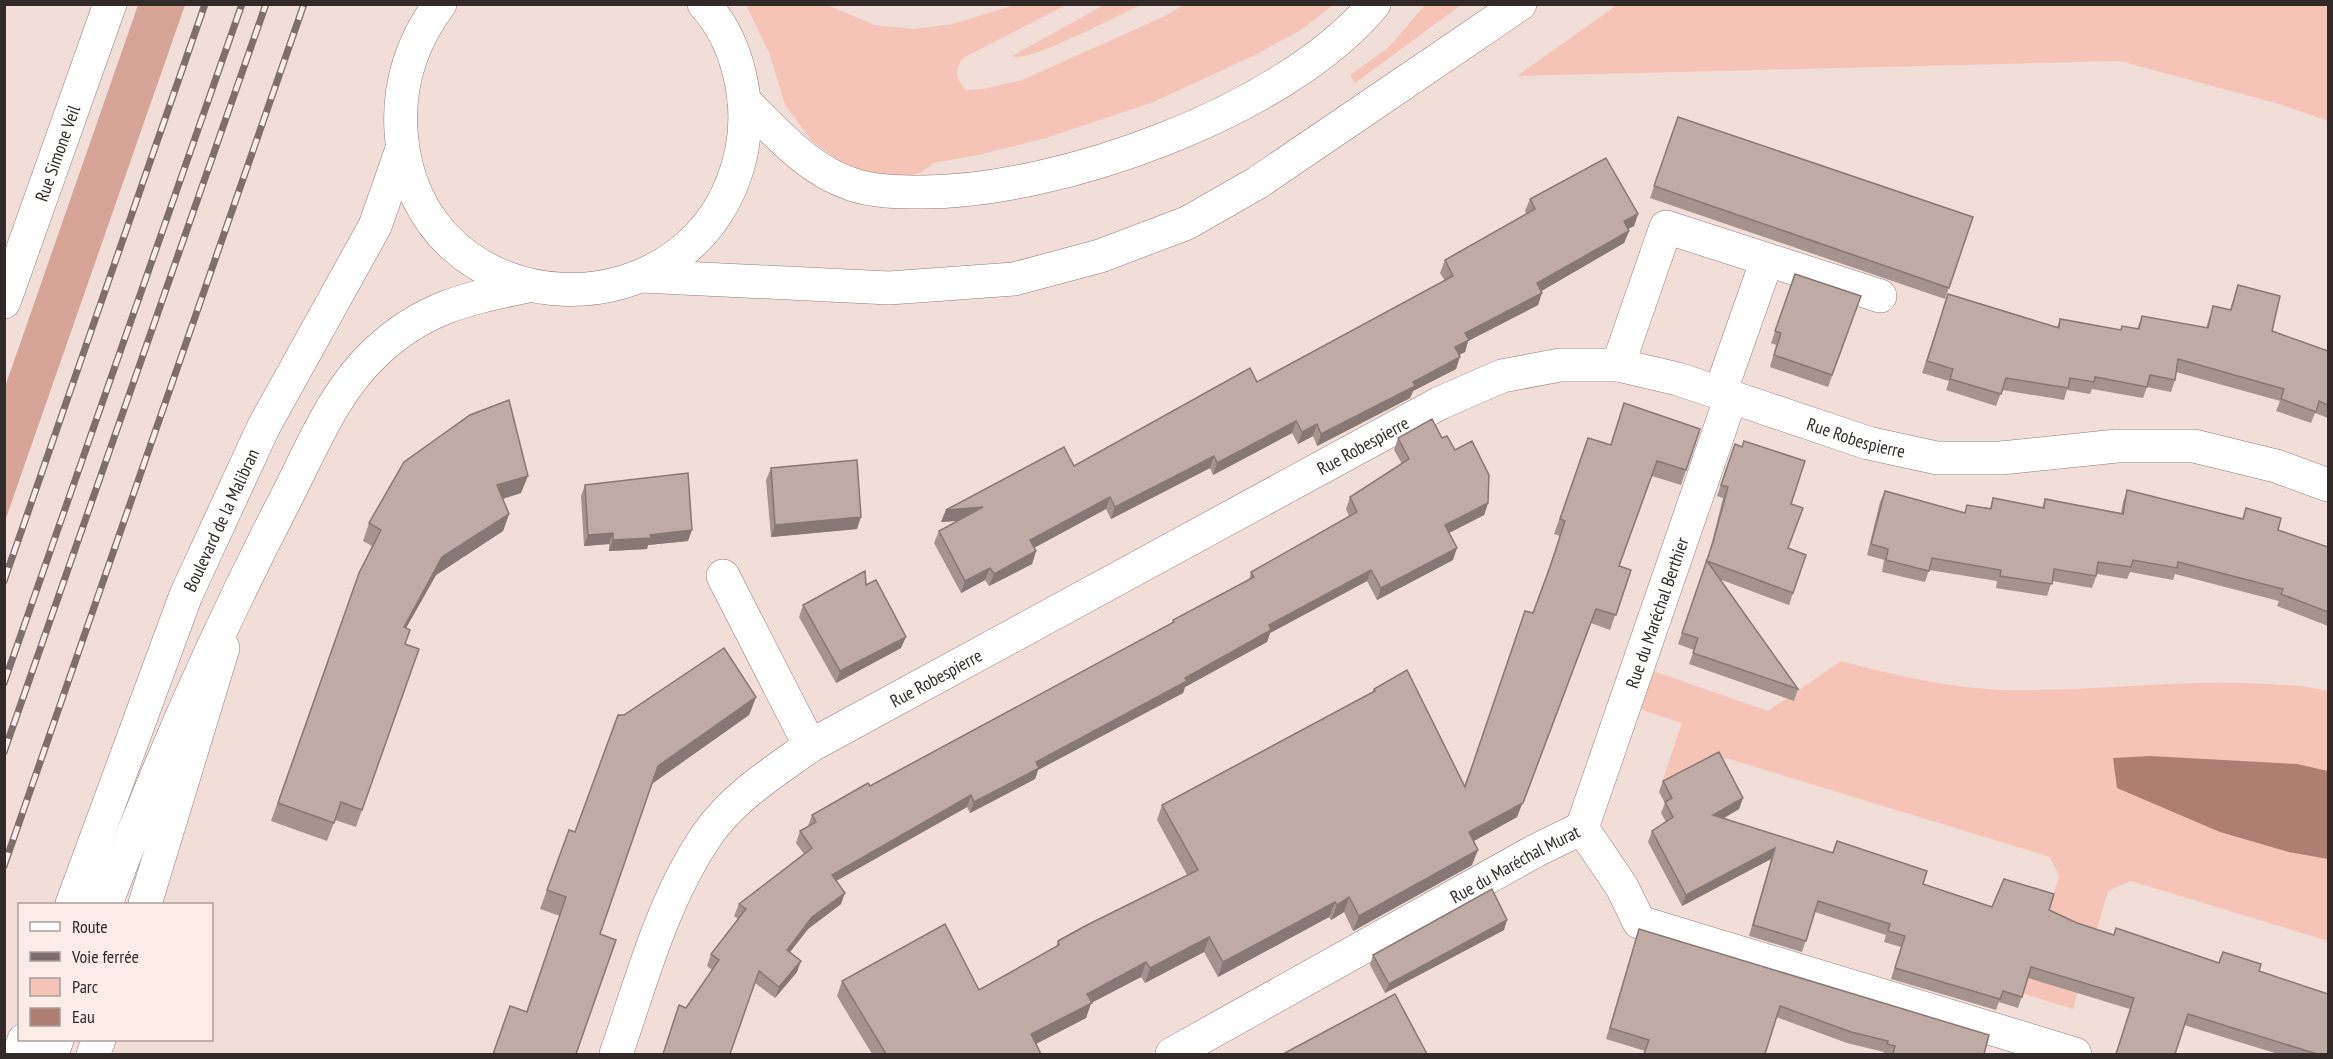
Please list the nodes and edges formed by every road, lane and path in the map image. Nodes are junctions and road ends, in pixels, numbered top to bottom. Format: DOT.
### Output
graph roads {
  1 [pos="110,4"];
  2 [pos="440,4"];
  3 [pos="704,4"];
  4 [pos="1374,4"];
  5 [pos="1520,4"];
  6 [pos="744,101"];
  7 [pos="402,149"];
  8 [pos="1767,260"];
  9 [pos="641,276"];
  10 [pos="8,282"];
  11 [pos="528,286"];
  12 [pos="1880,296"];
  13 [pos="1618,365"];
  14 [pos="1726,395"];
  15 [pos="2328,484"];
  16 [pos="723,576"];
  17 [pos="237,593"];
  18 [pos="810,746"];
  19 [pos="1582,828"];
  20 [pos="72,903"];
  21 [pos="106,903"];
  22 [pos="145,903"];
  23 [pos="616,1054"];
  24 [pos="1172,1054"];
  25 [pos="2075,1054"];
  1 -- 10 [label="main road, Rue Simone Veil"];
  2 -- 7 [label="main road"];
  3 -- 6 [label="main road"];
  4 -- 6 [label="main road"];
  5 -- 9 [label="main road"];
  6 -- 9 [label="main road"];
  7 -- 11 [label="main road"];
  7 -- 20 [label="main road, Boulevard de la Malibran"];
  8 -- 12 [label="main road"];
  8 -- 13 [label="main road"];
  8 -- 14 [label="main road, Rue du Maréchal Berthier"];
  9 -- 11 [label="main road"];
  11 -- 17 [label="main road"];
  13 -- 14 [label="main road, Rue Robespierre"];
  13 -- 18 [label="main road, Rue Robespierre"];
  14 -- 15 [label="main road, Rue Robespierre"];
  14 -- 19 [label="main road, Rue du Maréchal Berthier"];
  16 -- 18 [label="main road"];
  17 -- 21 [label="main road"];
  17 -- 22 [label="main road"];
  18 -- 23 [label="main road, Rue Robespierre"];
  19 -- 24 [label="main road, Rue du Maréchal Murat"];
  19 -- 25 [label="main road, Rue du Maréchal Murat"];
}
